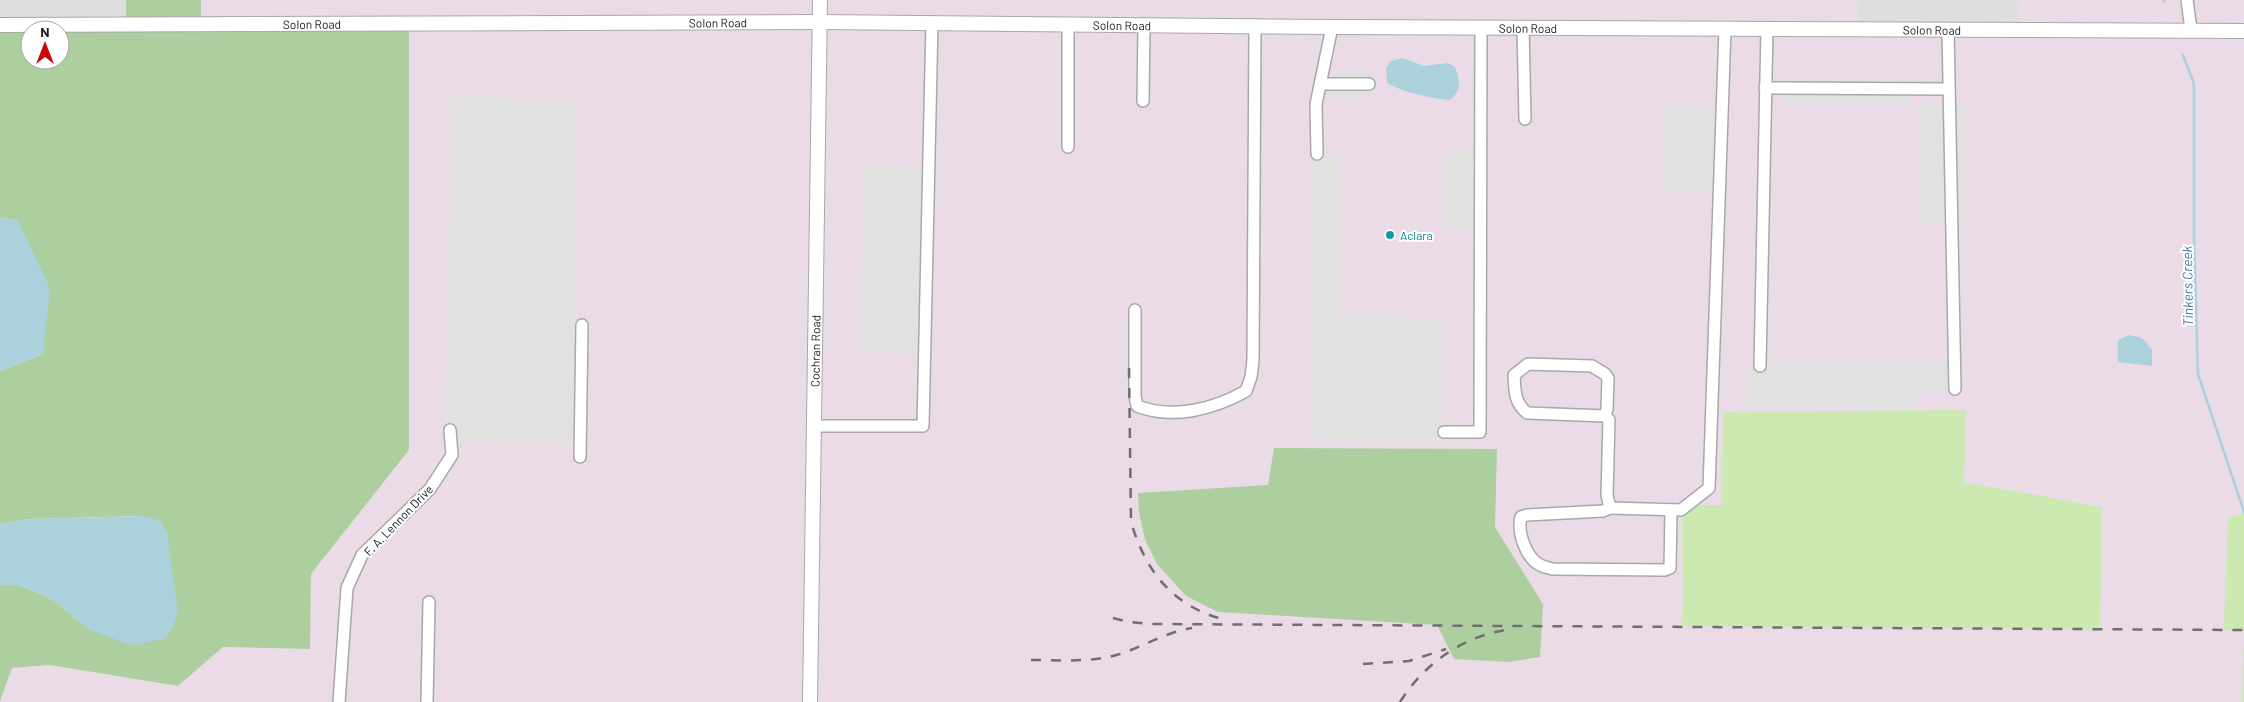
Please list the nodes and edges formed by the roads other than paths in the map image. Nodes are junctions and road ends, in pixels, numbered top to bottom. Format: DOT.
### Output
graph roads {
  1 [pos="820,0"];
  2 [pos="2187,0"];
  3 [pos="819,22"];
  4 [pos="932,22"];
  5 [pos="1068,24"];
  6 [pos="1144,24"];
  7 [pos="0,25"];
  8 [pos="1255,25"];
  9 [pos="1332,27"];
  10 [pos="1481,27"];
  11 [pos="1523,27"];
  12 [pos="1725,29"];
  13 [pos="1767,29"];
  14 [pos="1948,30"];
  15 [pos="2191,30"];
  16 [pos="2244,30"];
  17 [pos="1321,84"];
  18 [pos="1369,84"];
  19 [pos="1766,88"];
  20 [pos="1949,89"];
  21 [pos="1143,101"];
  22 [pos="1525,119"];
  23 [pos="1068,147"];
  24 [pos="1317,154"];
  25 [pos="1135,310"];
  26 [pos="582,325"];
  27 [pos="1760,366"];
  28 [pos="1955,389"];
  29 [pos="1605,416"];
  30 [pos="814,426"];
  31 [pos="450,430"];
  32 [pos="1444,432"];
  33 [pos="580,457"];
  34 [pos="1610,508"];
  35 [pos="1671,510"];
  36 [pos="429,602"];
  37 [pos="338,702"];
  38 [pos="427,702"];
  39 [pos="810,702"];
  1 -- 3 [label="street, Cochran Road"];
  2 -- 15 [label="street"];
  3 -- 4 [label="street, Solon Road"];
  3 -- 7 [label="street, Solon Road"];
  3 -- 30 [label="street, Cochran Road"];
  4 -- 5 [label="street, Solon Road"];
  4 -- 30 [label="street"];
  5 -- 6 [label="street, Solon Road"];
  5 -- 23 [label="street"];
  6 -- 8 [label="street, Solon Road"];
  6 -- 21 [label="street"];
  8 -- 9 [label="street, Solon Road"];
  8 -- 25 [label="street"];
  9 -- 10 [label="street, Solon Road"];
  9 -- 17 [label="street"];
  10 -- 11 [label="street, Solon Road"];
  10 -- 32 [label="street"];
  11 -- 12 [label="street, Solon Road"];
  11 -- 22 [label="street"];
  12 -- 13 [label="street, Solon Road"];
  12 -- 35 [label="street"];
  13 -- 14 [label="street, Solon Road"];
  13 -- 19 [label="street"];
  14 -- 15 [label="street, Solon Road"];
  14 -- 20 [label="street"];
  15 -- 16 [label="street, Solon Road"];
  17 -- 18 [label="street"];
  17 -- 24 [label="street"];
  19 -- 20 [label="street"];
  19 -- 27 [label="street"];
  20 -- 28 [label="street"];
  26 -- 33 [label="street"];
  29 -- 29 [label="street"];
  29 -- 34 [label="street"];
  30 -- 39 [label="street, Cochran Road"];
  31 -- 37 [label="street, F. A. Lennon Drive"];
  34 -- 35 [label="street"];
  34 -- 35 [label="street"];
  36 -- 38 [label="street"];
}
